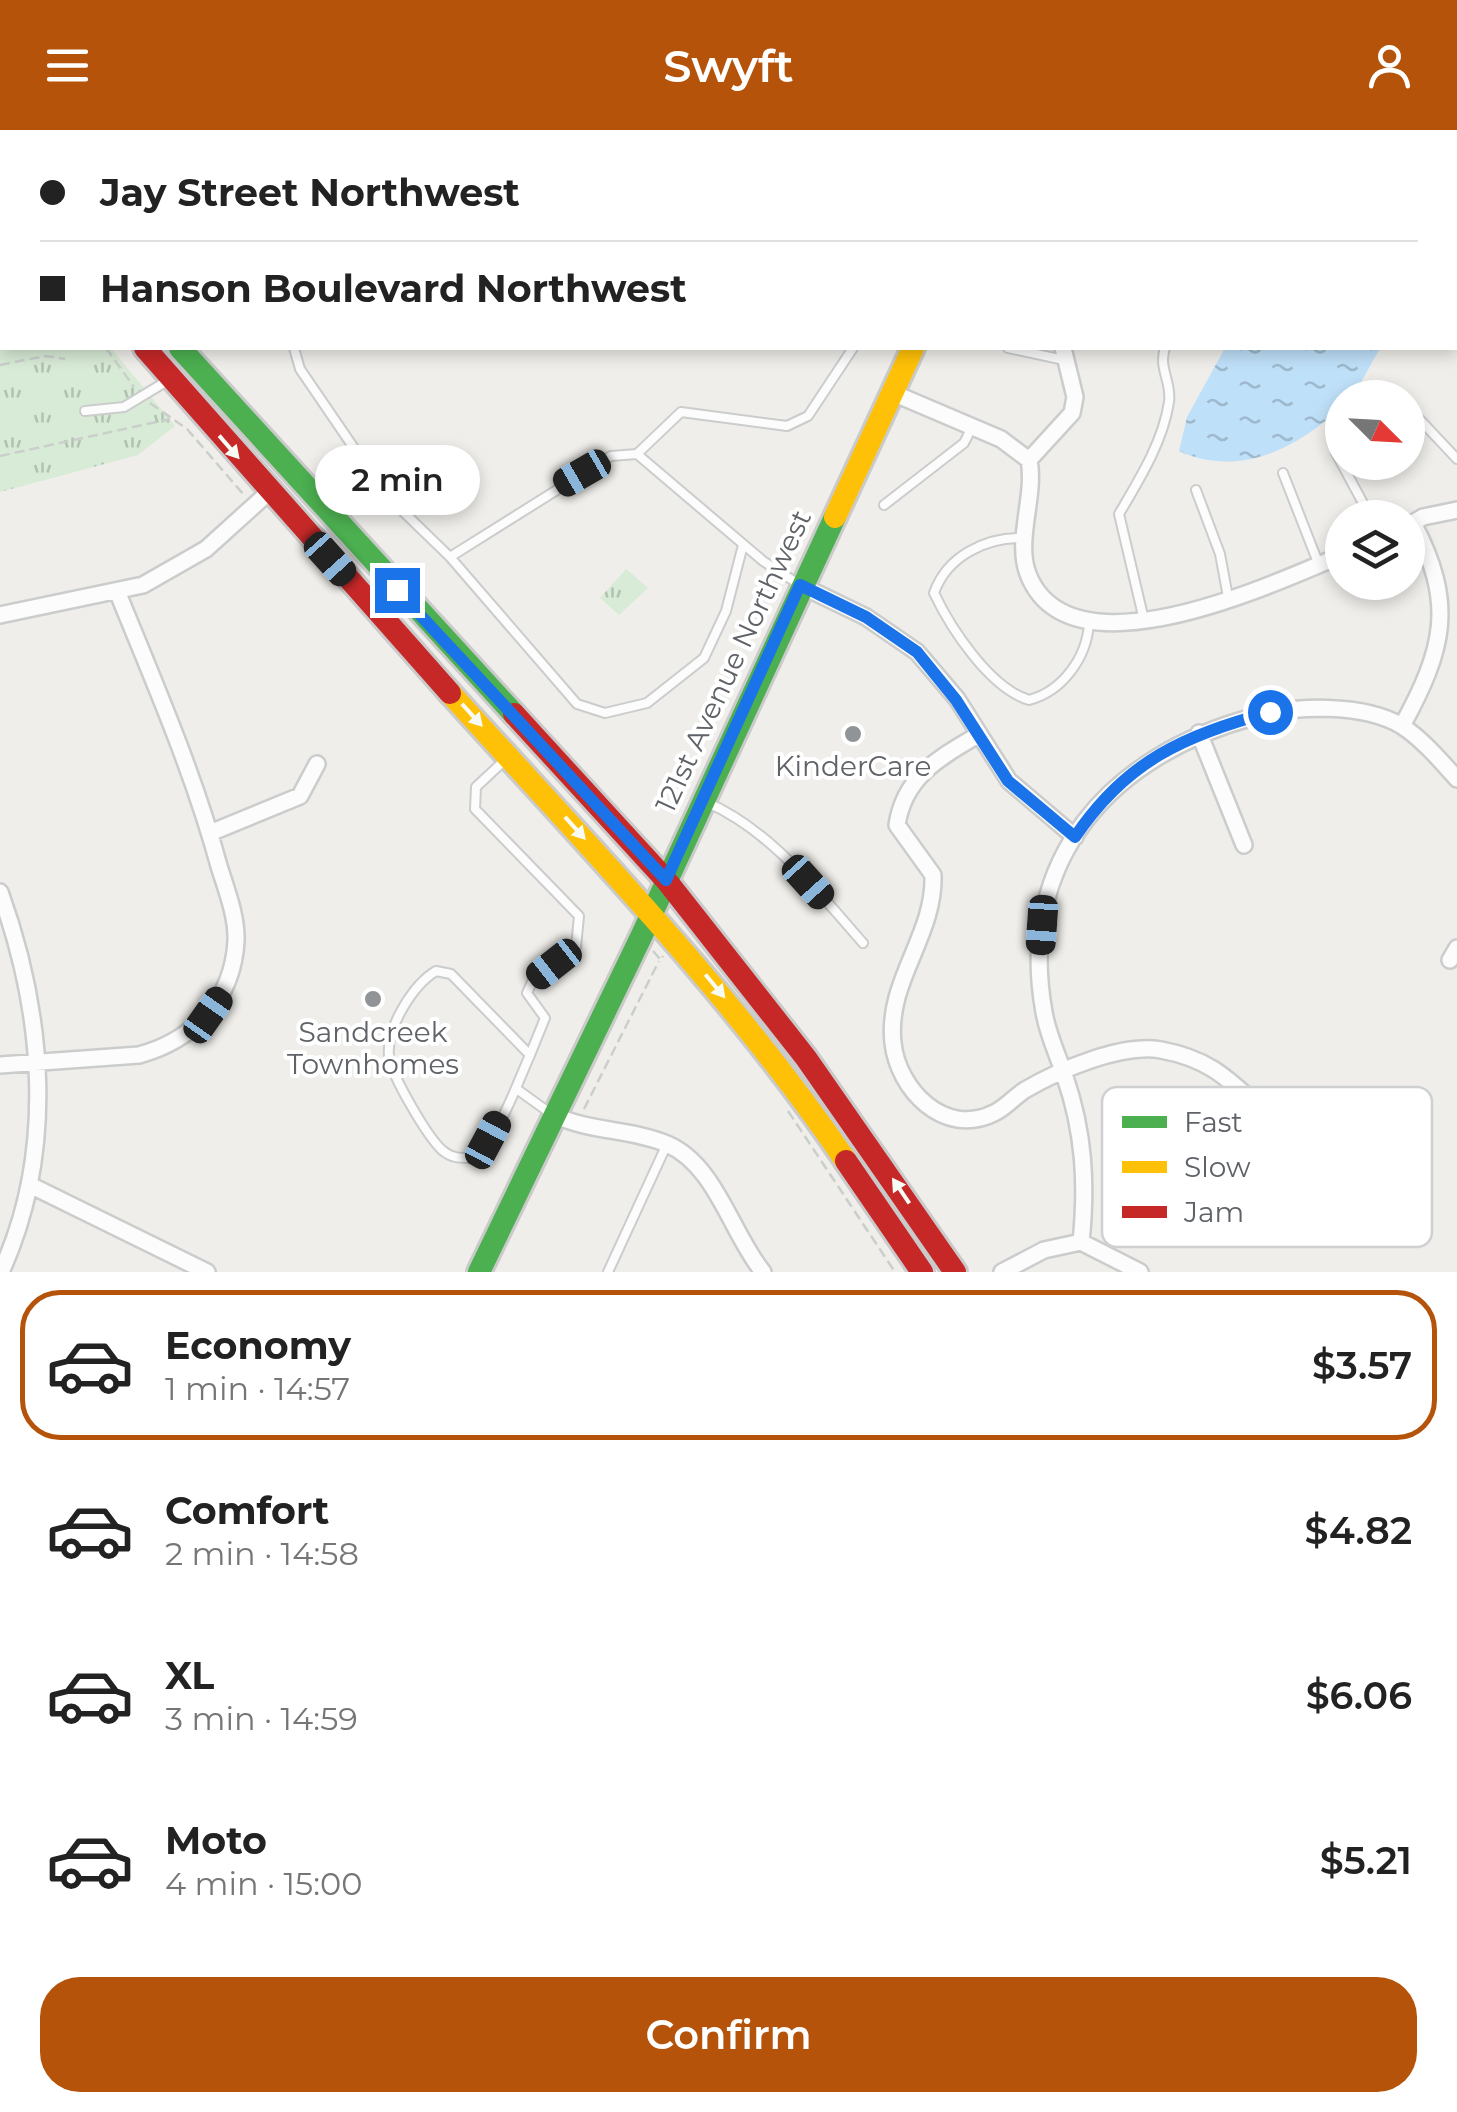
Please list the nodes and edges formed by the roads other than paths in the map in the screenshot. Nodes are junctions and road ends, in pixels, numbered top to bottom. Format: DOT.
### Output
graph roads {
  1 [pos="147,350"];
  2 [pos="182,350"];
  3 [pos="295,350"];
  4 [pos="851,350"];
  5 [pos="912,350"];
  6 [pos="1027,350"];
  7 [pos="1164,350"];
  8 [pos="1064,354"];
  9 [pos="170,379"];
  10 [pos="893,392"];
  11 [pos="85,411"];
  12 [pos="1425,425"];
  13 [pos="972,427"];
  14 [pos="638,454"];
  15 [pos="1029,460"];
  16 [pos="1457,460"];
  17 [pos="1284,473"];
  18 [pos="1196,490"];
  19 [pos="261,499"];
  20 [pos="884,505"];
  21 [pos="1457,510"];
  22 [pos="1425,520"];
  23 [pos="1026,538"];
  24 [pos="744,545"];
  25 [pos="450,556"];
  26 [pos="1425,556"];
  27 [pos="1325,563"];
  28 [pos="1320,565"];
  29 [pos="800,585"];
  30 [pos="397,590"];
  31 [pos="117,591"];
  32 [pos="1228,597"];
  33 [pos="0,616"];
  34 [pos="1144,620"];
  35 [pos="1088,623"];
  36 [pos="1402,726"];
  37 [pos="1199,733"];
  38 [pos="978,735"];
  39 [pos="510,756"];
  40 [pos="316,764"];
  41 [pos="1457,779"];
  42 [pos="702,800"];
  43 [pos="210,833"];
  44 [pos="1075,837"];
  45 [pos="1244,845"];
  46 [pos="666,880"];
  47 [pos="0,892"];
  48 [pos="652,912"];
  49 [pos="864,943"];
  50 [pos="530,1055"];
  51 [pos="38,1061"];
  52 [pos="0,1065"];
  53 [pos="1064,1074"];
  54 [pos="1237,1087"];
  55 [pos="518,1090"];
  56 [pos="565,1120"];
  57 [pos="667,1144"];
  58 [pos="32,1186"];
  59 [pos="1081,1242"];
  60 [pos="2,1272"];
  61 [pos="207,1272"];
  62 [pos="479,1272"];
  63 [pos="608,1272"];
  64 [pos="764,1272"];
  65 [pos="922,1272"];
  66 [pos="955,1272"];
  67 [pos="1002,1272"];
  68 [pos="1140,1272"];
  1 -- 9 [label="main road"];
  2 -- 30 [label="main road"];
  3 -- 25 [label="lane"];
  4 -- 14 [label="lane"];
  5 -- 10 [label="main road, 121st Avenue Northwest"];
  6 -- 8 [label="lane"];
  7 -- 34 [label="lane"];
  8 -- 15 [label="street"];
  9 -- 11 [label="lane"];
  9 -- 19 [label="main road, one-way"];
  9 -- 30 [label="main road"];
  10 -- 13 [label="street"];
  10 -- 29 [label="main road, 121st Avenue Northwest"];
  12 -- 16 [label="lane"];
  13 -- 15 [label="street"];
  13 -- 20 [label="lane"];
  14 -- 24 [label="lane"];
  14 -- 25 [label="lane"];
  15 -- 23 [label="street"];
  17 -- 28 [label="lane"];
  18 -- 32 [label="lane"];
  19 -- 31 [label="street"];
  19 -- 39 [label="main road, one-way"];
  21 -- 22 [label="street"];
  23 -- 35 [label="street"];
  23 -- 35 [label="lane"];
  24 -- 25 [label="lane"];
  24 -- 29 [label="lane"];
  26 -- 36 [label="street"];
  27 -- 28 [label="street"];
  28 -- 32 [label="street"];
  29 -- 38 [label="street"];
  29 -- 42 [label="main road, 121st Avenue Northwest"];
  30 -- 46 [label="main road"];
  31 -- 33 [label="street"];
  31 -- 43 [label="street"];
  32 -- 34 [label="street"];
  34 -- 35 [label="street"];
  36 -- 37 [label="street"];
  36 -- 41 [label="street"];
  37 -- 44 [label="street"];
  37 -- 45 [label="street"];
  38 -- 44 [label="street"];
  38 -- 53 [label="street"];
  39 -- 48 [label="main road, one-way"];
  39 -- 50 [label="lane"];
  40 -- 43 [label="street"];
  42 -- 46 [label="main road, 121st Avenue Northwest"];
  42 -- 49 [label="lane"];
  43 -- 51 [label="street"];
  44 -- 53 [label="street"];
  46 -- 48 [label="main road, 121st Avenue Northwest"];
  66 -- 46 [label="main road, one-way"];
  47 -- 51 [label="street"];
  48 -- 56 [label="main road, 121st Avenue Northwest"];
  48 -- 65 [label="main road, one-way"];
  50 -- 55 [label="lane"];
  50 -- 55 [label="lane"];
  51 -- 52 [label="street"];
  51 -- 58 [label="street"];
  53 -- 54 [label="street"];
  53 -- 59 [label="street"];
  55 -- 56 [label="lane"];
  56 -- 57 [label="street"];
  56 -- 62 [label="main road, 121st Avenue Northwest"];
  57 -- 63 [label="lane"];
  57 -- 64 [label="street"];
  58 -- 60 [label="street"];
  58 -- 61 [label="street"];
  59 -- 67 [label="street"];
  59 -- 68 [label="street"];
}
